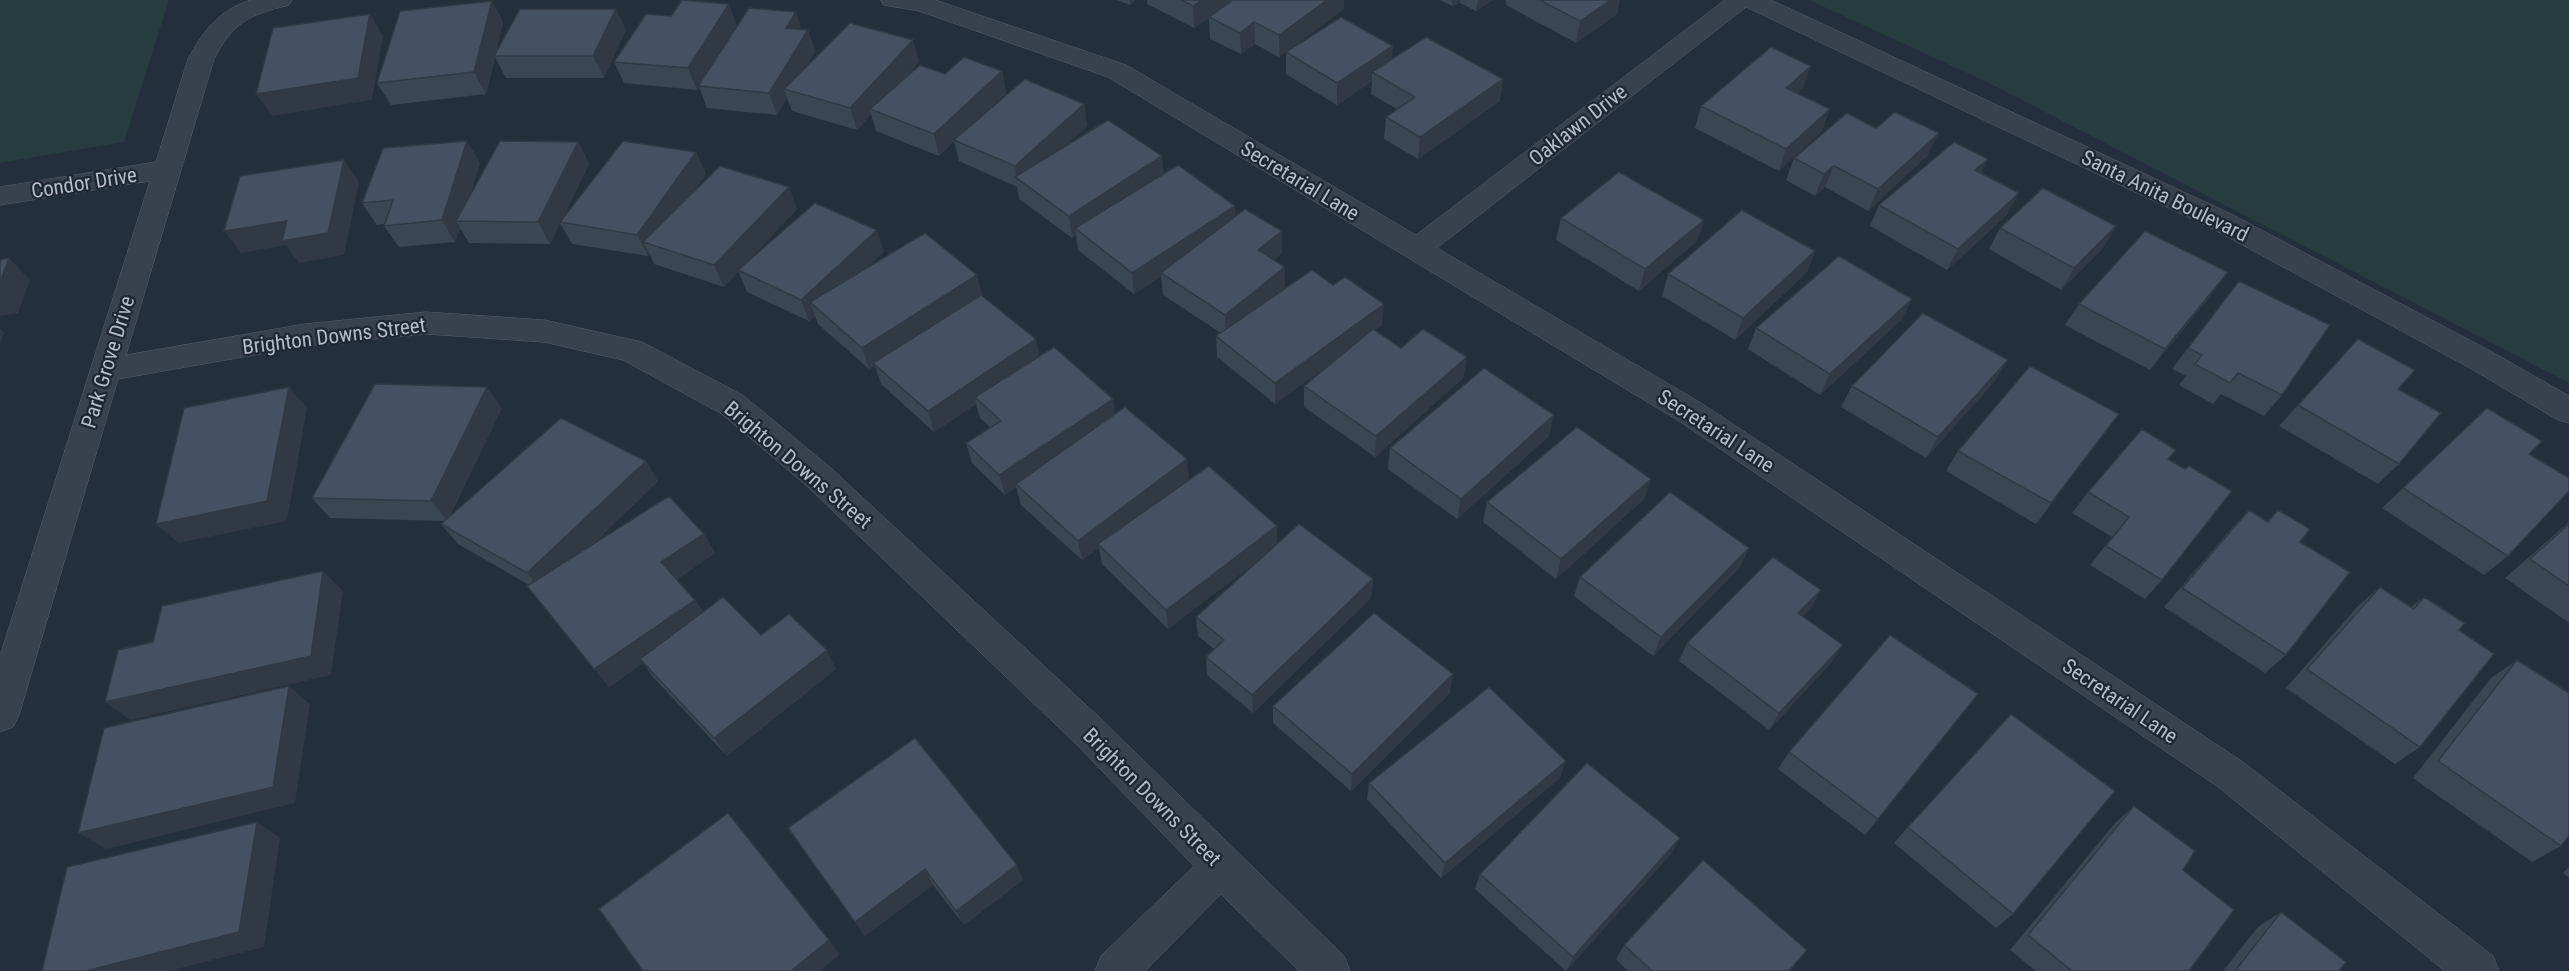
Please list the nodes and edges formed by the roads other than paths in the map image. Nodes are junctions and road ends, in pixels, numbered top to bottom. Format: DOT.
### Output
graph roads {
  1 [pos="280,0"];
  2 [pos="893,0"];
  3 [pos="1740,0"];
  4 [pos="1751,0"];
  5 [pos="168,169"];
  6 [pos="0,196"];
  7 [pos="1416,250"];
  8 [pos="106,370"];
  9 [pos="2569,411"];
  10 [pos="0,715"];
  11 [pos="1221,866"];
  12 [pos="1116,971"];
  13 [pos="1329,971"];
  14 [pos="2478,971"];
  1 -- 5 [label="street, Park Grove Drive"];
  2 -- 7 [label="street, Secretarial Lane"];
  3 -- 7 [label="street, Oaklawn Drive"];
  4 -- 9 [label="street, Santa Anita Boulevard"];
  5 -- 6 [label="street, Condor Drive"];
  5 -- 8 [label="street, Park Grove Drive"];
  7 -- 14 [label="street, Secretarial Lane"];
  8 -- 10 [label="street, Park Grove Drive"];
  8 -- 11 [label="street, Brighton Downs Street"];
  11 -- 12 [label="street"];
  11 -- 13 [label="street, Brighton Downs Street"];
}
